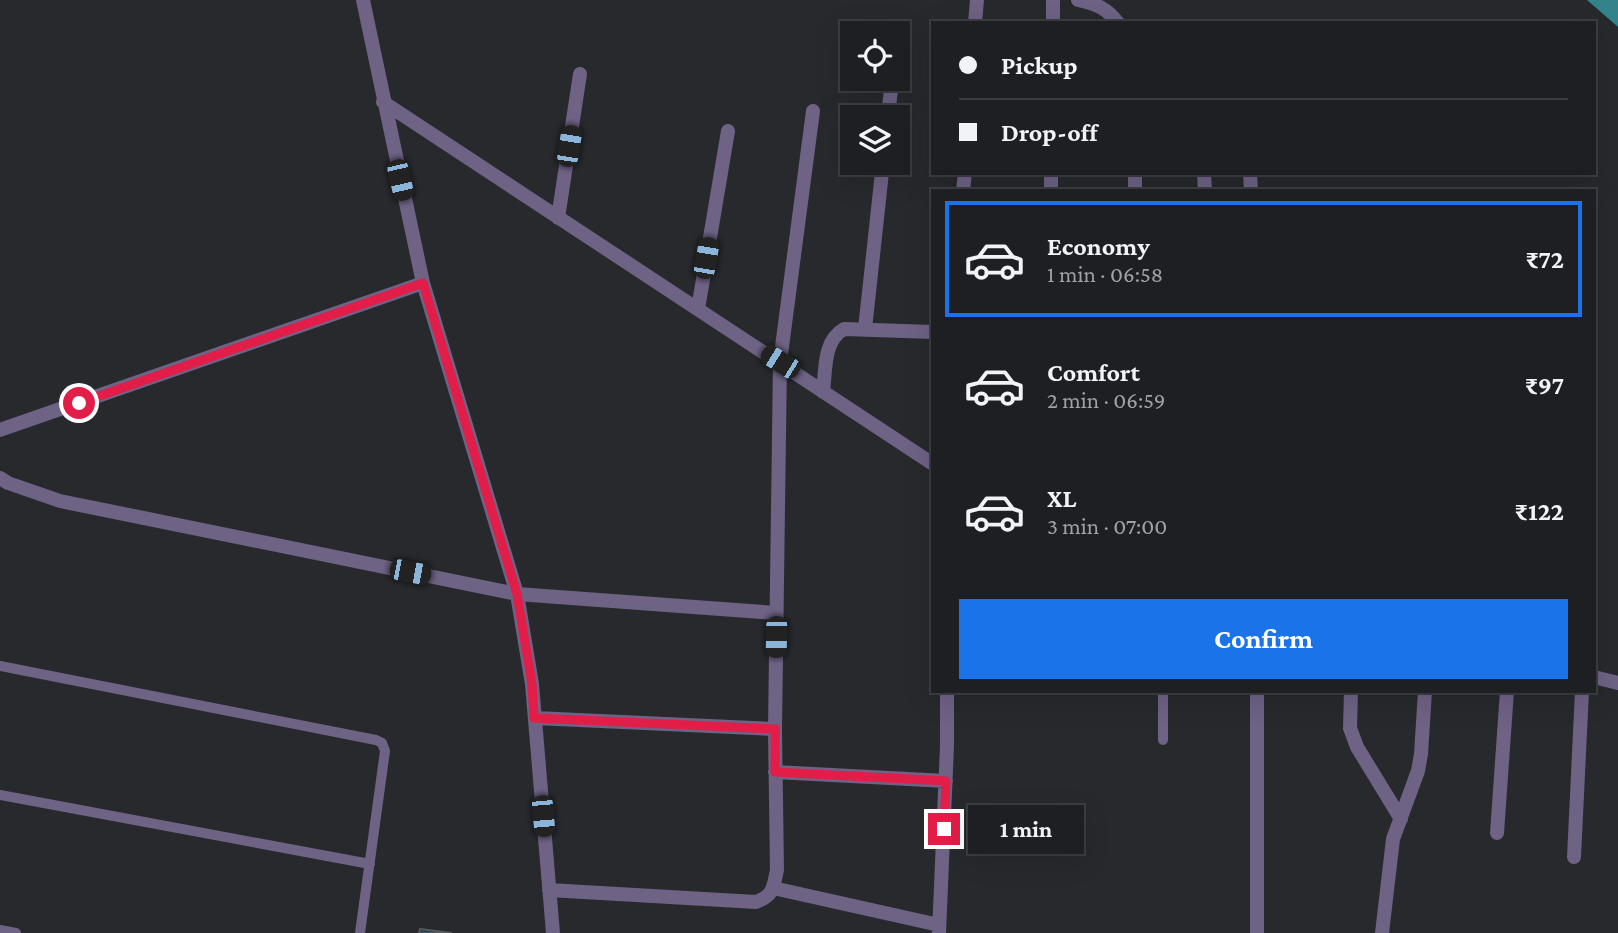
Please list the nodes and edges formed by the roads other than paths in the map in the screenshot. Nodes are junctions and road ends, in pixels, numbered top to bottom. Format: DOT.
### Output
graph roads {
  1 [pos="363,0"];
  2 [pos="977,0"];
  3 [pos="1053,0"];
  4 [pos="1078,0"];
  5 [pos="975,21"];
  6 [pos="1053,21"];
  7 [pos="1117,21"];
  8 [pos="580,74"];
  9 [pos="383,102"];
  10 [pos="813,111"];
  11 [pos="729,131"];
  12 [pos="882,175"];
  13 [pos="558,218"];
  14 [pos="423,283"];
  15 [pos="698,309"];
  16 [pos="865,329"];
  17 [pos="931,332"];
  18 [pos="780,362"];
  19 [pos="823,392"];
  20 [pos="0,430"];
  21 [pos="931,463"];
  22 [pos="0,478"];
  23 [pos="517,594"];
  24 [pos="776,614"];
  25 [pos="0,666"];
  26 [pos="1596,677"];
  27 [pos="1618,682"];
  28 [pos="947,693"];
  29 [pos="1163,693"];
  30 [pos="1257,693"];
  31 [pos="1351,693"];
  32 [pos="1426,693"];
  33 [pos="1507,693"];
  34 [pos="1582,693"];
  35 [pos="534,718"];
  36 [pos="775,729"];
  37 [pos="1163,740"];
  38 [pos="775,772"];
  39 [pos="946,781"];
  40 [pos="0,796"];
  41 [pos="1401,819"];
  42 [pos="1497,833"];
  43 [pos="1574,857"];
  44 [pos="370,864"];
  45 [pos="773,888"];
  46 [pos="549,890"];
  47 [pos="939,929"];
  48 [pos="0,930"];
  49 [pos="16,933"];
  50 [pos="360,933"];
  51 [pos="553,933"];
  52 [pos="1256,933"];
  53 [pos="1382,933"];
  1 -- 9 [label="street"];
  2 -- 5 [label="street"];
  3 -- 6 [label="street"];
  4 -- 7 [label="street"];
  8 -- 13 [label="street"];
  9 -- 13 [label="street"];
  9 -- 14 [label="street"];
  10 -- 18 [label="street"];
  11 -- 15 [label="street"];
  12 -- 16 [label="street"];
  13 -- 15 [label="street"];
  14 -- 20 [label="street"];
  14 -- 23 [label="street"];
  15 -- 18 [label="street"];
  16 -- 17 [label="street"];
  16 -- 19 [label="street"];
  18 -- 19 [label="street"];
  18 -- 24 [label="street"];
  19 -- 21 [label="street"];
  22 -- 23 [label="street"];
  23 -- 24 [label="street"];
  23 -- 35 [label="street"];
  24 -- 36 [label="street"];
  25 -- 44 [label="lane"];
  26 -- 27 [label="street"];
  28 -- 39 [label="street"];
  29 -- 37 [label="lane"];
  30 -- 52 [label="street"];
  31 -- 41 [label="street"];
  32 -- 41 [label="street"];
  33 -- 42 [label="street"];
  34 -- 43 [label="street"];
  35 -- 36 [label="street"];
  35 -- 46 [label="street"];
  36 -- 38 [label="street"];
  38 -- 39 [label="street"];
  38 -- 45 [label="street"];
  39 -- 47 [label="street"];
  40 -- 44 [label="lane"];
  41 -- 53 [label="street"];
  44 -- 50 [label="lane"];
  45 -- 46 [label="street"];
  45 -- 47 [label="street"];
  46 -- 51 [label="street"];
  48 -- 49 [label="lane"];
}
